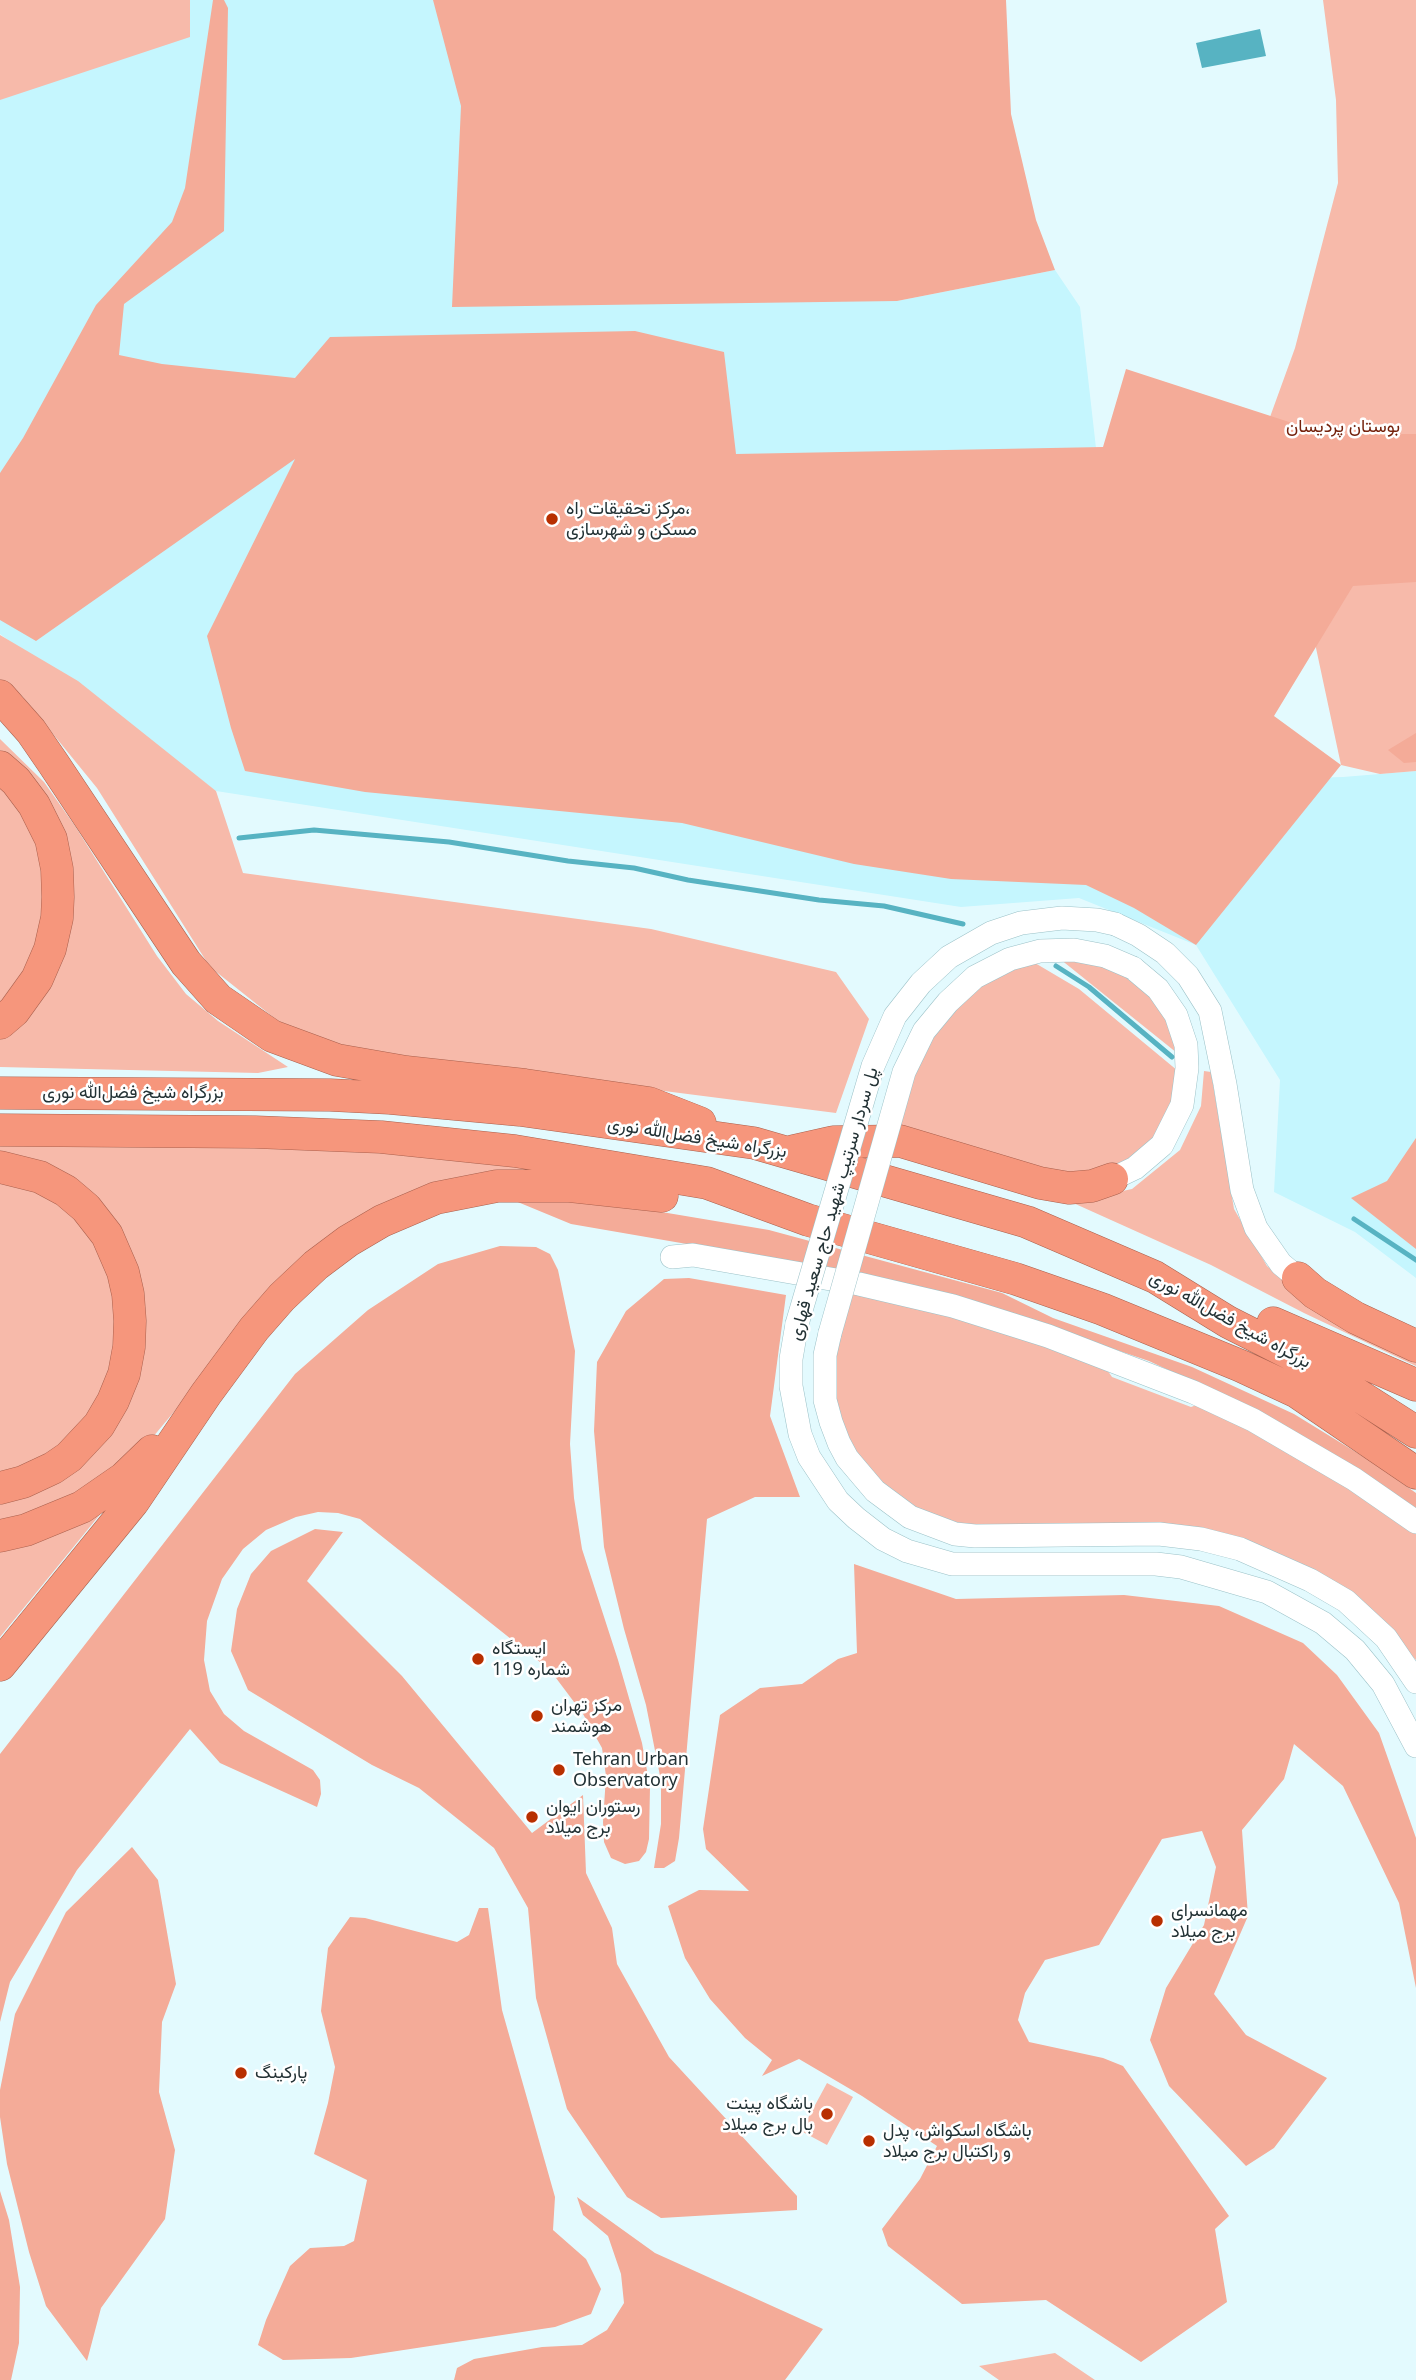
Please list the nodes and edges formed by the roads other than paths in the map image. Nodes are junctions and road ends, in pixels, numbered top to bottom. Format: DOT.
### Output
graph roads {
  1 [pos="0,696"];
  2 [pos="0,718"];
  3 [pos="53,763"];
  4 [pos="0,767"];
  5 [pos="0,1023"];
  6 [pos="0,1093"];
  7 [pos="0,1130"];
  8 [pos="754,1143"];
  9 [pos="789,1152"];
  10 [pos="0,1167"];
  11 [pos="1112,1179"];
  12 [pos="808,1220"];
  13 [pos="672,1257"];
  14 [pos="1156,1277"];
  15 [pos="1298,1278"];
  16 [pos="1416,1346"];
  17 [pos="1416,1385"];
  18 [pos="206,1394"];
  19 [pos="1416,1432"];
  20 [pos="1416,1473"];
  21 [pos="0,1489"];
  22 [pos="1416,1522"];
  23 [pos="1159,1534"];
  24 [pos="0,1536"];
  25 [pos="1156,1564"];
  26 [pos="0,1665"];
  27 [pos="1412,1675"];
  28 [pos="1416,1746"];
  1 -- 3 [label="highway"];
  2 -- 3 [label="highway"];
  3 -- 8 [label="highway"];
  4 -- 5 [label="highway"];
  6 -- 8 [label="highway, بزرگراه شیخ فضل‌الله نوری"];
  7 -- 12 [label="highway, بزرگراه شیخ فضل‌الله نوری"];
  8 -- 9 [label="highway, بزرگراه شیخ فضل‌الله نوری"];
  9 -- 11 [label="highway"];
  9 -- 14 [label="highway, بزرگراه شیخ فضل‌الله نوری"];
  10 -- 21 [label="highway"];
  11 -- 23 [label="street, پل سردار سرتیپ شهید حاج سعید قهاری, bridge"];
  12 -- 18 [label="highway"];
  12 -- 20 [label="highway, بزرگراه شیخ فضل‌الله نوری"];
  13 -- 22 [label="street"];
  14 -- 17 [label="highway"];
  14 -- 19 [label="highway, بزرگراه شیخ فضل‌الله نوری"];
  15 -- 16 [label="highway"];
  15 -- 25 [label="street, پل سردار سرتیپ شهید حاج سعید قهاری, bridge"];
  18 -- 24 [label="highway"];
  18 -- 26 [label="highway"];
  23 -- 25 [label="street"];
  23 -- 27 [label="street, پل سردار سرتیپ شهید حاج سعید قهاری"];
  25 -- 28 [label="street, پل سردار سرتیپ شهید حاج سعید قهاری"];
}
